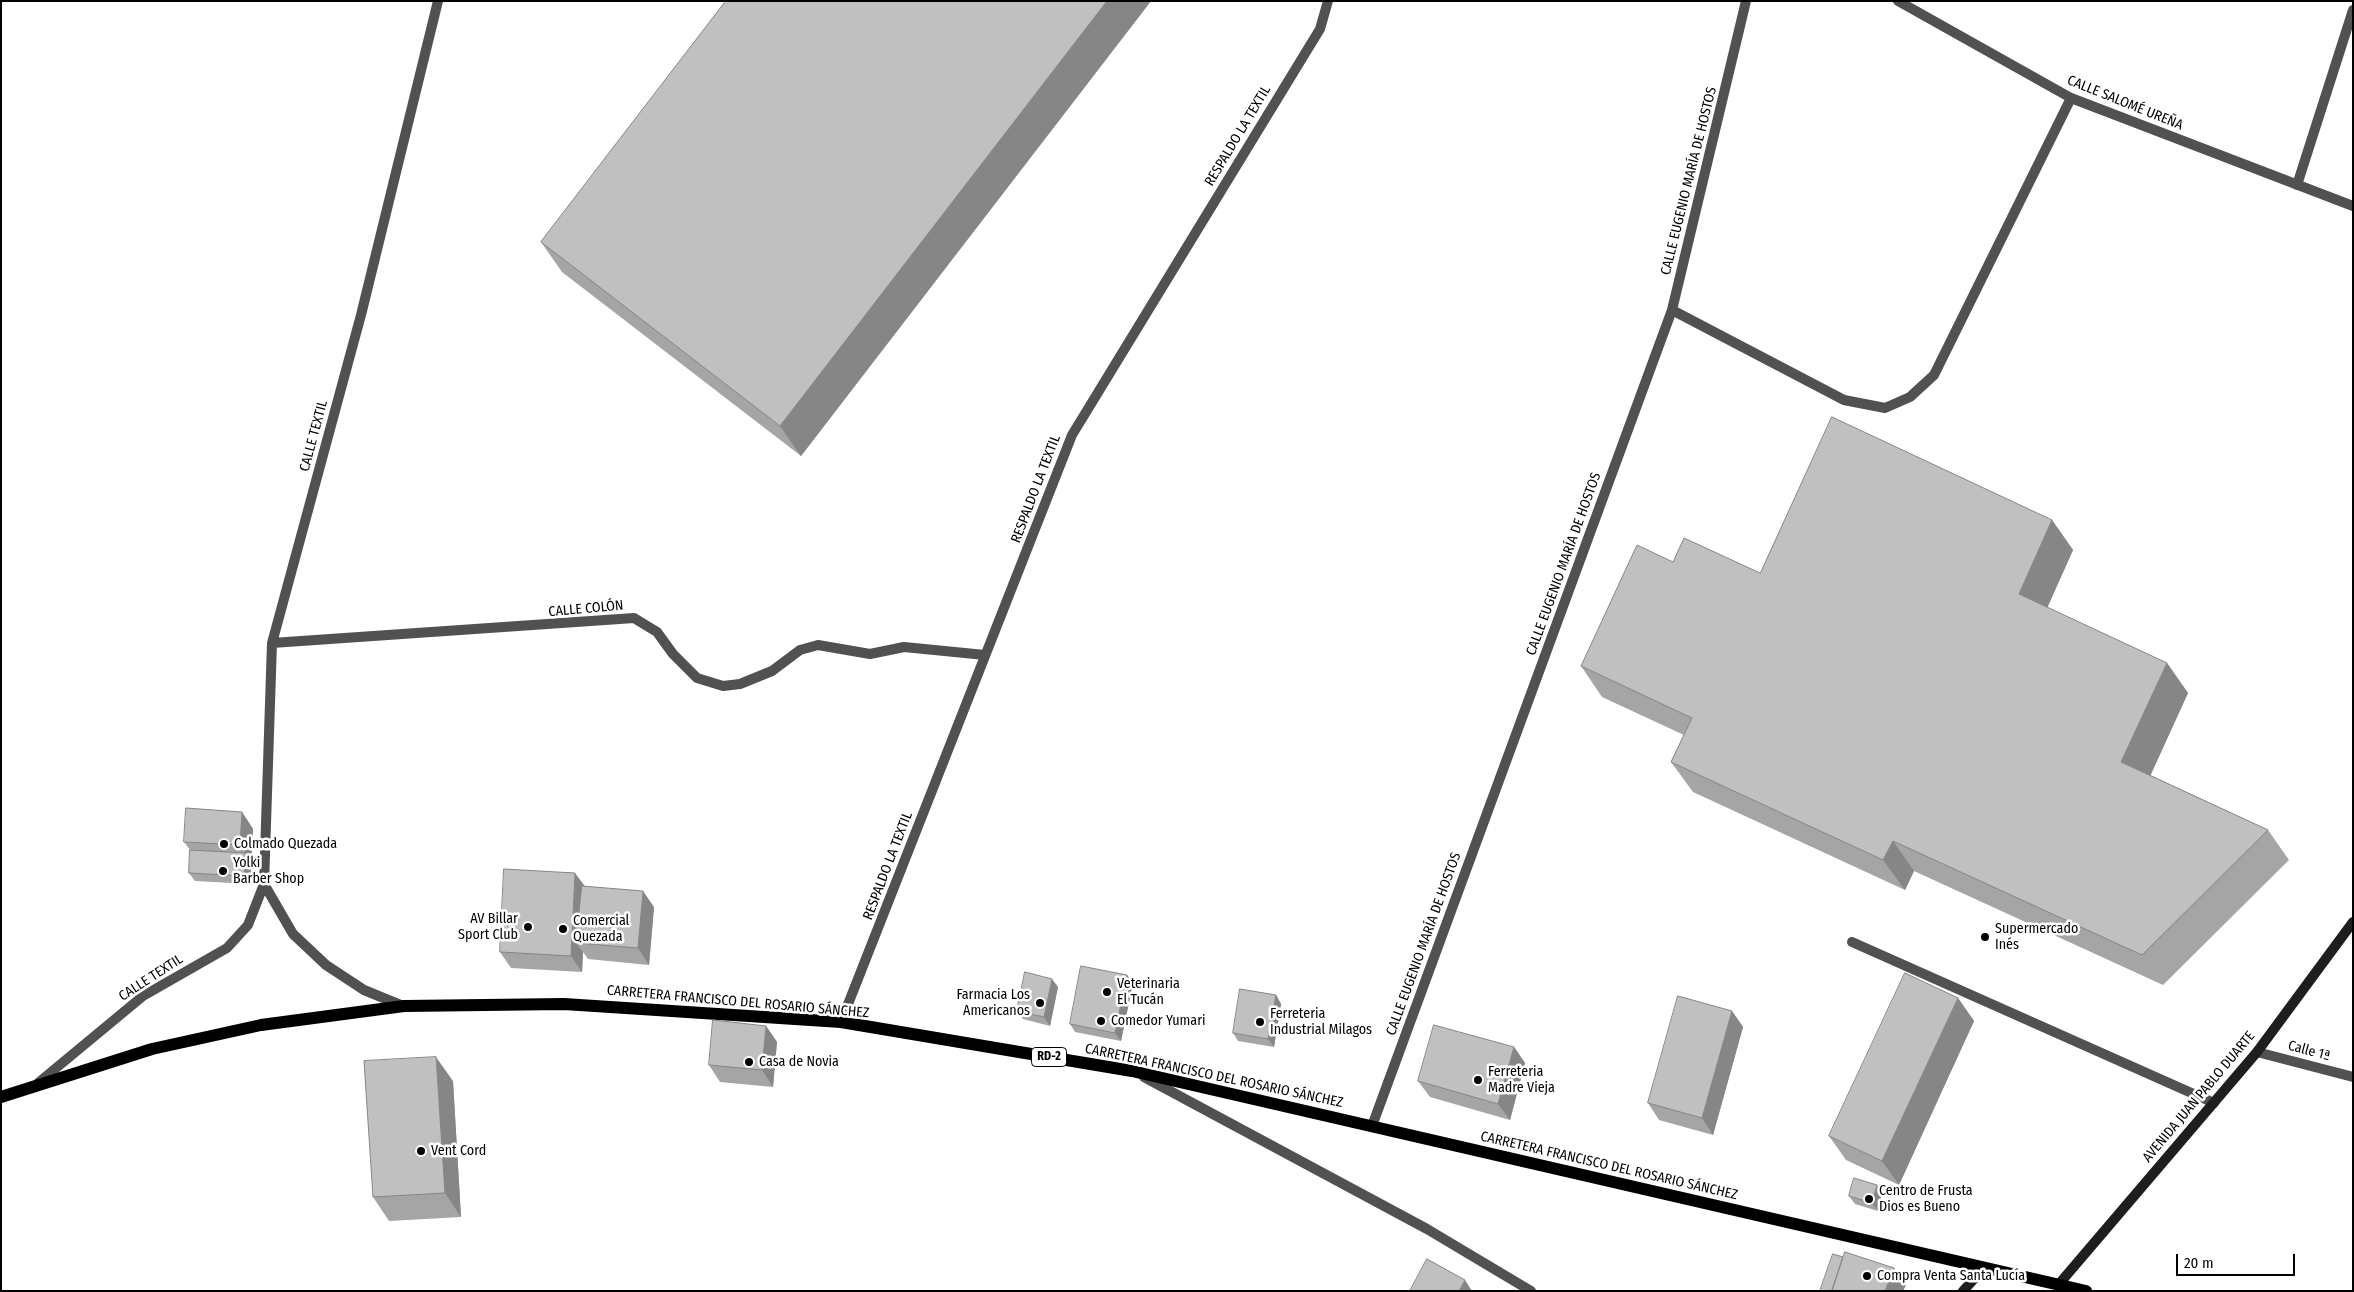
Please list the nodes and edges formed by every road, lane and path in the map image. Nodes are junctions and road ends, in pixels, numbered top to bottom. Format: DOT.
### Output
graph roads {
  1 [pos="438,1"];
  2 [pos="1328,1"];
  3 [pos="1746,1"];
  4 [pos="1898,1"];
  5 [pos="2353,10"];
  6 [pos="2071,98"];
  7 [pos="2297,186"];
  8 [pos="2353,206"];
  9 [pos="1672,310"];
  10 [pos="272,643"];
  11 [pos="985,656"];
  12 [pos="264,884"];
  13 [pos="2353,922"];
  14 [pos="1852,942"];
  15 [pos="404,1006"];
  16 [pos="841,1022"];
  17 [pos="2257,1052"];
  18 [pos="1132,1071"];
  19 [pos="2353,1077"];
  20 [pos="36,1085"];
  21 [pos="1,1097"];
  22 [pos="2214,1103"];
  23 [pos="1372,1126"];
  24 [pos="1984,1268"];
  25 [pos="2059,1284"];
  26 [pos="1531,1291"];
  27 [pos="1963,1291"];
  28 [pos="2086,1291"];
  1 -- 10 [label="street, CALLE TEXTIL"];
  2 -- 11 [label="street, RESPALDO LA TEXTIL"];
  3 -- 9 [label="street, CALLE EUGENIO MARÍA DE HOSTOS"];
  4 -- 6 [label="street, CALLE SALOMÉ UREÑA"];
  5 -- 7 [label="street"];
  6 -- 7 [label="street, CALLE SALOMÉ UREÑA"];
  6 -- 9 [label="street"];
  7 -- 8 [label="street, CALLE SALOMÉ UREÑA"];
  9 -- 23 [label="street, CALLE EUGENIO MARÍA DE HOSTOS"];
  10 -- 11 [label="street, CALLE COLÓN"];
  10 -- 12 [label="street, CALLE TEXTIL"];
  11 -- 16 [label="street, RESPALDO LA TEXTIL"];
  12 -- 15 [label="street"];
  12 -- 20 [label="street, CALLE TEXTIL"];
  13 -- 17 [label="main road, AVENIDA JUAN PABLO DUARTE"];
  14 -- 22 [label="street"];
  15 -- 16 [label="main road, CARRETERA FRANCISCO DEL ROSARIO SÁNCHEZ / RD-2"];
  15 -- 20 [label="main road, CARRETERA FRANCISCO DEL ROSARIO SÁNCHEZ / RD-2"];
  16 -- 18 [label="main road, CARRETERA FRANCISCO DEL ROSARIO SÁNCHEZ / RD-2"];
  17 -- 19 [label="street, Calle 1ª"];
  17 -- 22 [label="main road, AVENIDA JUAN PABLO DUARTE"];
  18 -- 23 [label="main road, CARRETERA FRANCISCO DEL ROSARIO SÁNCHEZ / RD-2"];
  18 -- 26 [label="street"];
  20 -- 21 [label="main road, CARRETERA FRANCISCO DEL ROSARIO SÁNCHEZ / RD-2"];
  22 -- 25 [label="main road, AVENIDA JUAN PABLO DUARTE"];
  23 -- 24 [label="main road, CARRETERA FRANCISCO DEL ROSARIO SÁNCHEZ / RD-2"];
  24 -- 25 [label="main road, CARRETERA FRANCISCO DEL ROSARIO SÁNCHEZ / RD-2"];
  24 -- 27 [label="main road"];
  25 -- 28 [label="main road, CARRETERA FRANCISCO DEL ROSARIO SÁNCHEZ / RD-2"];
}
